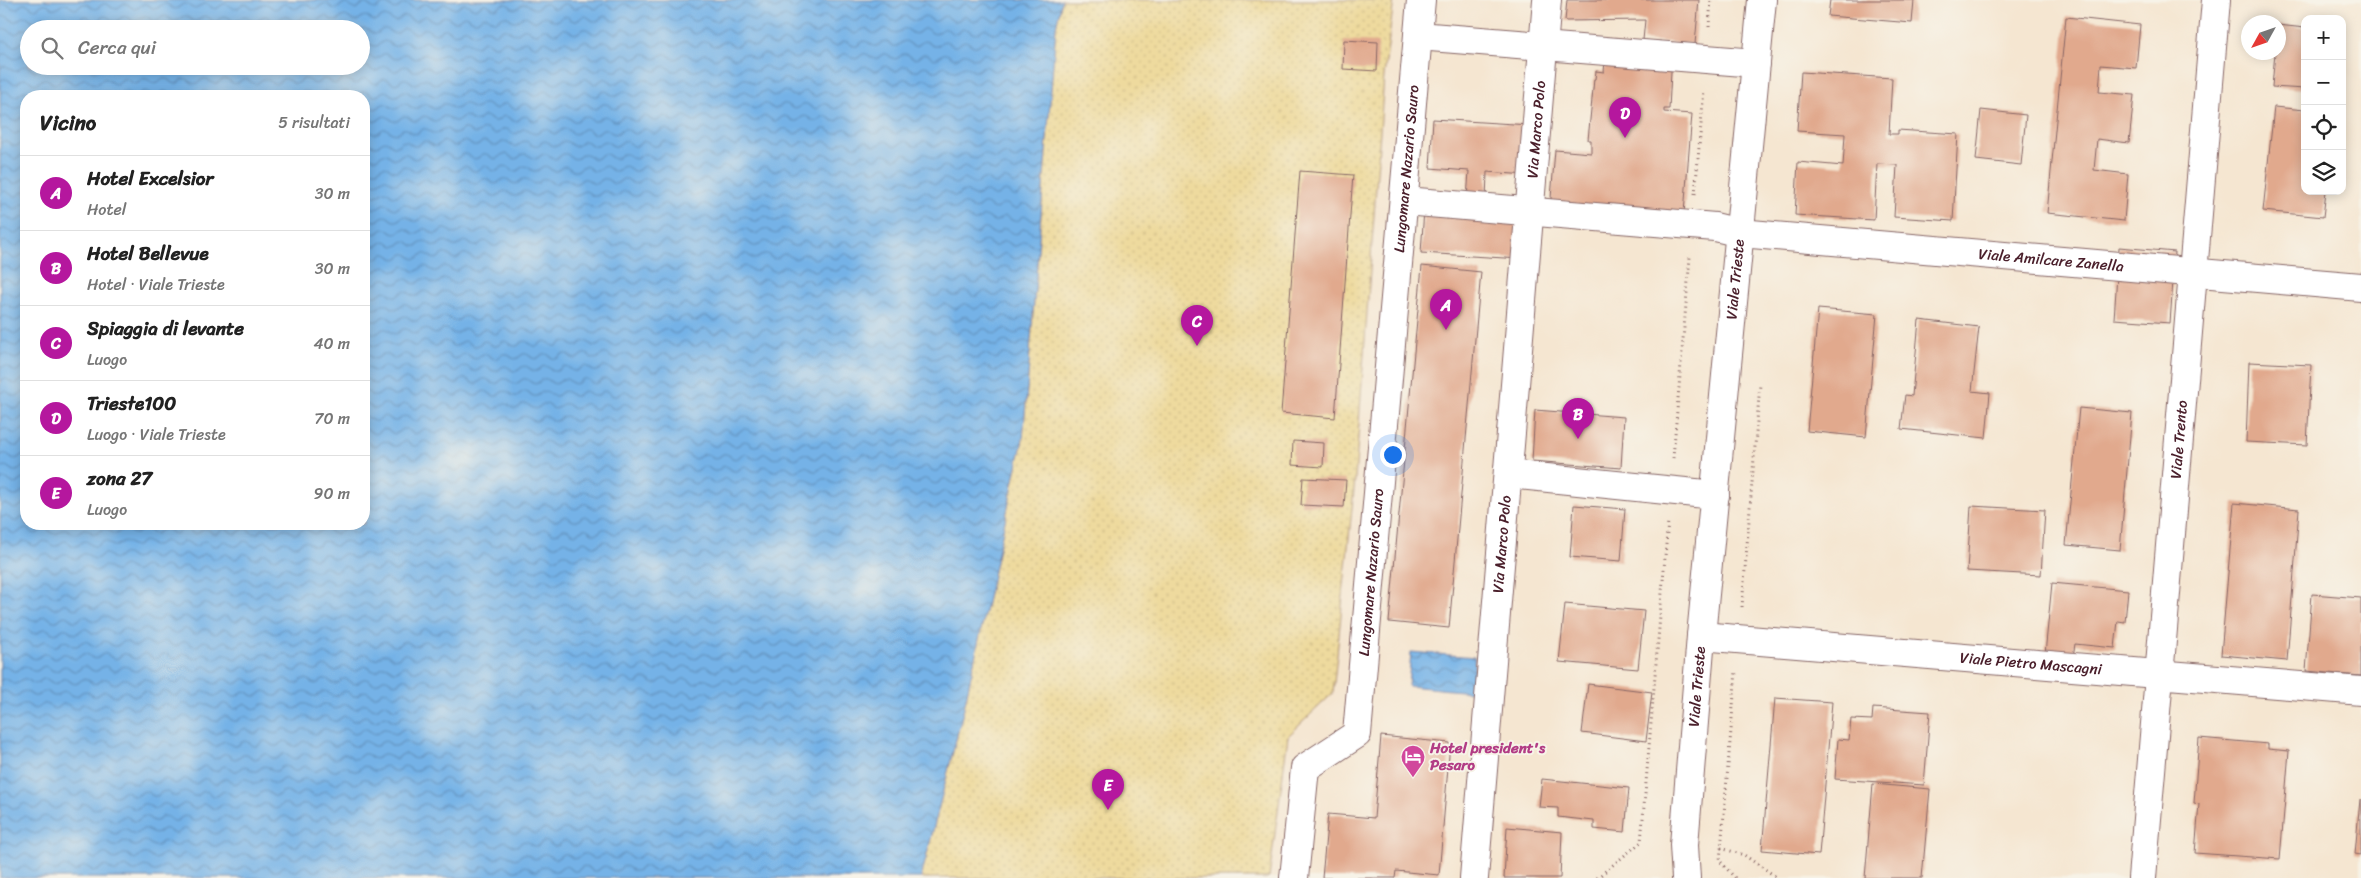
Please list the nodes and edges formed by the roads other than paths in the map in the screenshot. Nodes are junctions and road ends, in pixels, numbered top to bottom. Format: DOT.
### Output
graph roads {
  1 [pos="1421,0"];
  2 [pos="1548,0"];
  3 [pos="1762,0"];
  4 [pos="2216,0"];
  5 [pos="1418,36"];
  6 [pos="1544,46"];
  7 [pos="1756,63"];
  8 [pos="1405,201"];
  9 [pos="1530,211"];
  10 [pos="1740,234"];
  11 [pos="2193,274"];
  12 [pos="2361,287"];
  13 [pos="1508,474"];
  14 [pos="1715,495"];
  15 [pos="1701,636"];
  16 [pos="2159,674"];
  17 [pos="2361,691"];
  18 [pos="1294,878"];
  19 [pos="1474,878"];
  20 [pos="1686,878"];
  21 [pos="2142,878"];
  1 -- 5 [label="street, Lungomare Nazario Sauro"];
  2 -- 6 [label="street, Via Marco Polo"];
  3 -- 7 [label="street, Viale Trieste"];
  4 -- 11 [label="street, Viale Trento"];
  5 -- 6 [label="street"];
  5 -- 8 [label="street, Lungomare Nazario Sauro"];
  6 -- 7 [label="street"];
  6 -- 9 [label="street, Via Marco Polo"];
  7 -- 10 [label="street, Viale Trieste"];
  8 -- 9 [label="street"];
  8 -- 18 [label="street, Lungomare Nazario Sauro"];
  9 -- 10 [label="street, Viale Amilcare Zanella"];
  9 -- 13 [label="street, Via Marco Polo"];
  10 -- 11 [label="street, Viale Amilcare Zanella"];
  10 -- 14 [label="street, Viale Trieste"];
  11 -- 12 [label="street, Viale Amilcare Zanella"];
  11 -- 16 [label="street, Viale Trento"];
  13 -- 14 [label="street"];
  13 -- 19 [label="street, Via Marco Polo"];
  14 -- 15 [label="street, Viale Trieste"];
  15 -- 16 [label="street, Viale Pietro Mascagni"];
  15 -- 20 [label="street, Viale Trieste"];
  16 -- 17 [label="street, Viale Pietro Mascagni"];
  16 -- 21 [label="street, Viale Trento"];
}
